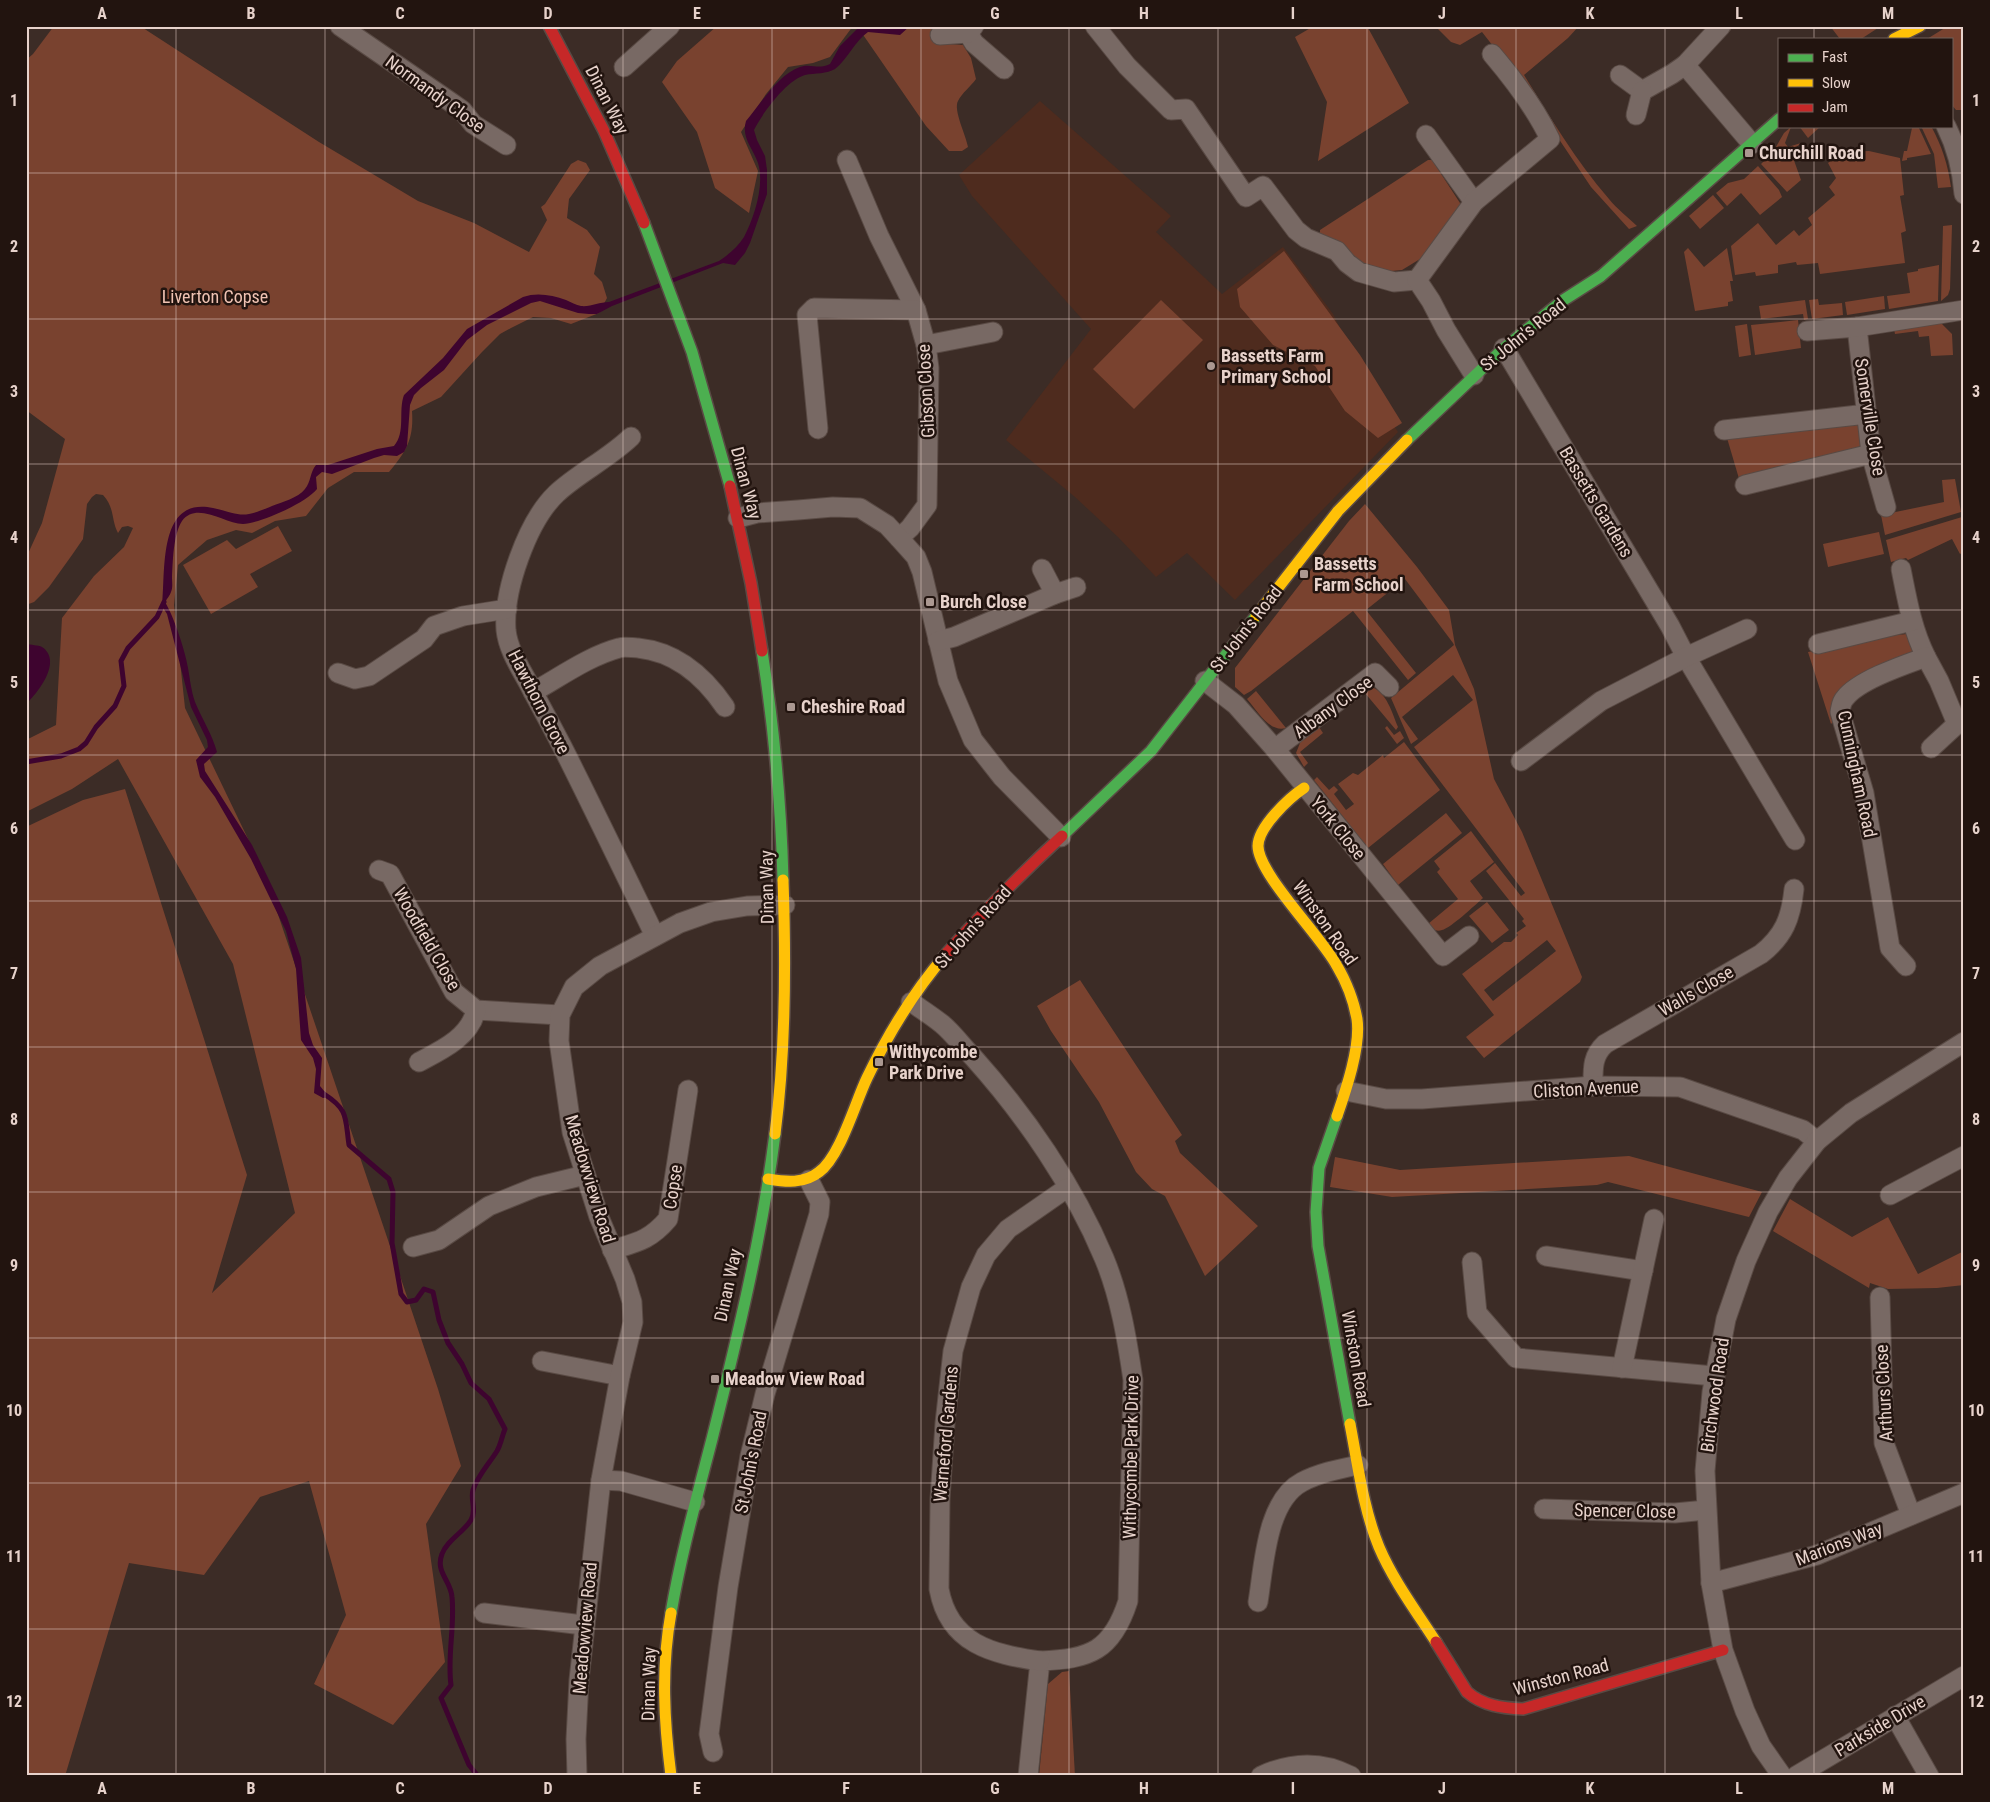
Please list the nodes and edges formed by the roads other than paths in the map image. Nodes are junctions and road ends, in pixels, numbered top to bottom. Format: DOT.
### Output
graph roads {
  1 [pos="340,26"];
  2 [pos="549,26"];
  3 [pos="670,26"];
  4 [pos="1094,26"];
  5 [pos="1721,26"];
  6 [pos="1920,26"];
  7 [pos="971,30"];
  8 [pos="940,35"];
  9 [pos="1897,38"];
  10 [pos="1492,54"];
  11 [pos="1685,65"];
  12 [pos="624,67"];
  13 [pos="1004,69"];
  14 [pos="1620,75"];
  15 [pos="1642,91"];
  16 [pos="1636,115"];
  17 [pos="1778,120"];
  18 [pos="1954,130"];
  19 [pos="1426,136"];
  20 [pos="506,144"];
  21 [pos="1752,144"];
  22 [pos="847,160"];
  23 [pos="1964,194"];
  24 [pos="1474,202"];
  25 [pos="1417,280"];
  26 [pos="916,310"];
  27 [pos="1964,310"];
  28 [pos="1857,326"];
  29 [pos="1807,331"];
  30 [pos="993,332"];
  31 [pos="926,345"];
  32 [pos="1504,348"];
  33 [pos="1474,375"];
  34 [pos="1867,414"];
  35 [pos="818,429"];
  36 [pos="1724,430"];
  37 [pos="631,437"];
  38 [pos="1871,454"];
  39 [pos="1745,484"];
  40 [pos="1886,507"];
  41 [pos="738,518"];
  42 [pos="899,538"];
  43 [pos="1042,569"];
  44 [pos="1902,569"];
  45 [pos="1076,587"];
  46 [pos="1055,594"];
  47 [pos="507,609"];
  48 [pos="1912,622"];
  49 [pos="1746,629"];
  50 [pos="938,641"];
  51 [pos="1818,644"];
  52 [pos="1926,656"];
  53 [pos="1686,657"];
  54 [pos="338,673"];
  55 [pos="1205,681"];
  56 [pos="1390,687"];
  57 [pos="533,692"];
  58 [pos="724,707"];
  59 [pos="1960,723"];
  60 [pos="1931,748"];
  61 [pos="1275,749"];
  62 [pos="1521,761"];
  63 [pos="1304,788"];
  64 [pos="1061,837"];
  65 [pos="1795,840"];
  66 [pos="379,870"];
  67 [pos="1794,889"];
  68 [pos="785,905"];
  69 [pos="655,936"];
  70 [pos="1469,936"];
  71 [pos="1906,966"];
  72 [pos="911,1002"];
  73 [pos="476,1010"];
  74 [pos="560,1015"];
  75 [pos="1964,1042"];
  76 [pos="419,1062"];
  77 [pos="1593,1086"];
  78 [pos="688,1090"];
  79 [pos="1346,1092"];
  80 [pos="1816,1141"];
  81 [pos="1964,1156"];
  82 [pos="585,1175"];
  83 [pos="768,1179"];
  84 [pos="809,1180"];
  85 [pos="1068,1188"];
  86 [pos="1890,1194"];
  87 [pos="1654,1219"];
  88 [pos="413,1247"];
  89 [pos="612,1250"];
  90 [pos="1546,1256"];
  91 [pos="1472,1262"];
  92 [pos="1643,1270"];
  93 [pos="1880,1297"];
  94 [pos="542,1361"];
  95 [pos="1622,1368"];
  96 [pos="620,1376"];
  97 [pos="1714,1376"];
  98 [pos="1358,1465"];
  99 [pos="601,1480"];
  100 [pos="1964,1493"];
  101 [pos="695,1502"];
  102 [pos="1544,1509"];
  103 [pos="1706,1510"];
  104 [pos="1911,1515"];
  105 [pos="1711,1583"];
  106 [pos="1258,1602"];
  107 [pos="484,1613"];
  108 [pos="583,1625"];
  109 [pos="1723,1650"];
  110 [pos="1040,1661"];
  111 [pos="1964,1676"];
  112 [pos="1895,1716"];
  113 [pos="713,1752"];
  114 [pos="1266,1775"];
  115 [pos="577,1776"];
  116 [pos="672,1776"];
  117 [pos="1028,1776"];
  118 [pos="1351,1776"];
  119 [pos="1782,1776"];
  120 [pos="1796,1776"];
  121 [pos="1929,1776"];
  1 -- 20 [label="street, Normandy Close"];
  2 -- 41 [label="street, Dinan Way"];
  3 -- 12 [label="street"];
  4 -- 25 [label="street"];
  5 -- 11 [label="street"];
  6 -- 9 [label="street"];
  7 -- 8 [label="street"];
  7 -- 13 [label="street"];
  10 -- 24 [label="street"];
  11 -- 15 [label="street"];
  11 -- 21 [label="street"];
  14 -- 15 [label="street"];
  15 -- 16 [label="street"];
  17 -- 21 [label="street, St John's Road"];
  18 -- 23 [label="street"];
  19 -- 24 [label="street"];
  21 -- 32 [label="street, St John's Road"];
  22 -- 26 [label="street, Gibson Close"];
  24 -- 25 [label="street"];
  25 -- 33 [label="street"];
  26 -- 31 [label="street, Gibson Close"];
  26 -- 35 [label="street"];
  27 -- 28 [label="street"];
  28 -- 29 [label="street"];
  28 -- 34 [label="street, Somerville Close"];
  30 -- 31 [label="street"];
  31 -- 42 [label="street, Gibson Close"];
  32 -- 33 [label="street, St John's Road"];
  32 -- 53 [label="street, Bassetts Gardens"];
  33 -- 55 [label="street, St John's Road"];
  34 -- 36 [label="street"];
  34 -- 38 [label="street, Somerville Close"];
  37 -- 47 [label="street, Hawthorn Grove"];
  38 -- 39 [label="street"];
  38 -- 40 [label="street, Somerville Close"];
  41 -- 42 [label="street"];
  41 -- 68 [label="street, Dinan Way"];
  42 -- 50 [label="street"];
  43 -- 46 [label="street"];
  44 -- 48 [label="street"];
  45 -- 46 [label="street"];
  46 -- 50 [label="street"];
  47 -- 54 [label="street"];
  47 -- 57 [label="street, Hawthorn Grove"];
  48 -- 51 [label="street"];
  48 -- 52 [label="street"];
  49 -- 53 [label="street"];
  50 -- 64 [label="street"];
  52 -- 59 [label="street"];
  52 -- 71 [label="street, Cunningham Road"];
  53 -- 62 [label="street"];
  53 -- 65 [label="street, Bassetts Gardens"];
  55 -- 61 [label="street, York Close"];
  55 -- 64 [label="street, St John's Road"];
  56 -- 61 [label="street, Albany Close"];
  57 -- 58 [label="street"];
  57 -- 69 [label="street, Hawthorn Grove"];
  59 -- 60 [label="street"];
  61 -- 63 [label="street, York Close"];
  63 -- 70 [label="street, York Close"];
  63 -- 79 [label="street, Winston Road"];
  64 -- 72 [label="street, St John's Road"];
  66 -- 73 [label="street, Woodfield Close"];
  67 -- 77 [label="street, Walls Close"];
  68 -- 69 [label="street, Meadowview Road"];
  68 -- 83 [label="street, Dinan Way"];
  69 -- 74 [label="street, Meadowview Road"];
  72 -- 84 [label="street, St John's Road"];
  72 -- 85 [label="street, Withycombe Park Drive"];
  73 -- 74 [label="street"];
  73 -- 76 [label="street"];
  74 -- 82 [label="street, Meadowview Road"];
  75 -- 80 [label="street, Birchwood Road"];
  77 -- 79 [label="street, Cliston Avenue"];
  77 -- 80 [label="street, Cliston Avenue"];
  78 -- 89 [label="street, Copse"];
  79 -- 98 [label="street, Winston Road"];
  80 -- 97 [label="street, Birchwood Road"];
  81 -- 86 [label="street"];
  82 -- 88 [label="street"];
  82 -- 89 [label="street, Meadowview Road"];
  83 -- 84 [label="street"];
  83 -- 101 [label="street, Dinan Way"];
  84 -- 113 [label="street, St John's Road"];
  85 -- 110 [label="street, Withycombe Park Drive"];
  85 -- 110 [label="street, Warneford Gardens"];
  87 -- 92 [label="street"];
  89 -- 96 [label="street, Meadowview Road"];
  90 -- 92 [label="street"];
  91 -- 95 [label="street"];
  92 -- 95 [label="street"];
  93 -- 104 [label="street, Arthurs Close"];
  94 -- 96 [label="street"];
  95 -- 97 [label="street"];
  96 -- 99 [label="street, Meadowview Road"];
  97 -- 103 [label="street, Birchwood Road"];
  98 -- 106 [label="street"];
  98 -- 109 [label="street, Winston Road"];
  99 -- 101 [label="street"];
  99 -- 108 [label="street, Meadowview Road"];
  100 -- 104 [label="street, Marions Way"];
  101 -- 116 [label="street, Dinan Way"];
  102 -- 103 [label="street, Spencer Close"];
  103 -- 105 [label="street, Birchwood Road"];
  104 -- 105 [label="street, Marions Way"];
  105 -- 109 [label="street, Birchwood Road"];
  107 -- 108 [label="street"];
  108 -- 115 [label="street, Meadowview Road"];
  109 -- 119 [label="street, Birchwood Road"];
  110 -- 117 [label="street"];
  111 -- 112 [label="street, Parkside Drive"];
  112 -- 120 [label="street, Parkside Drive"];
  112 -- 121 [label="street"];
  114 -- 118 [label="street"];
}
